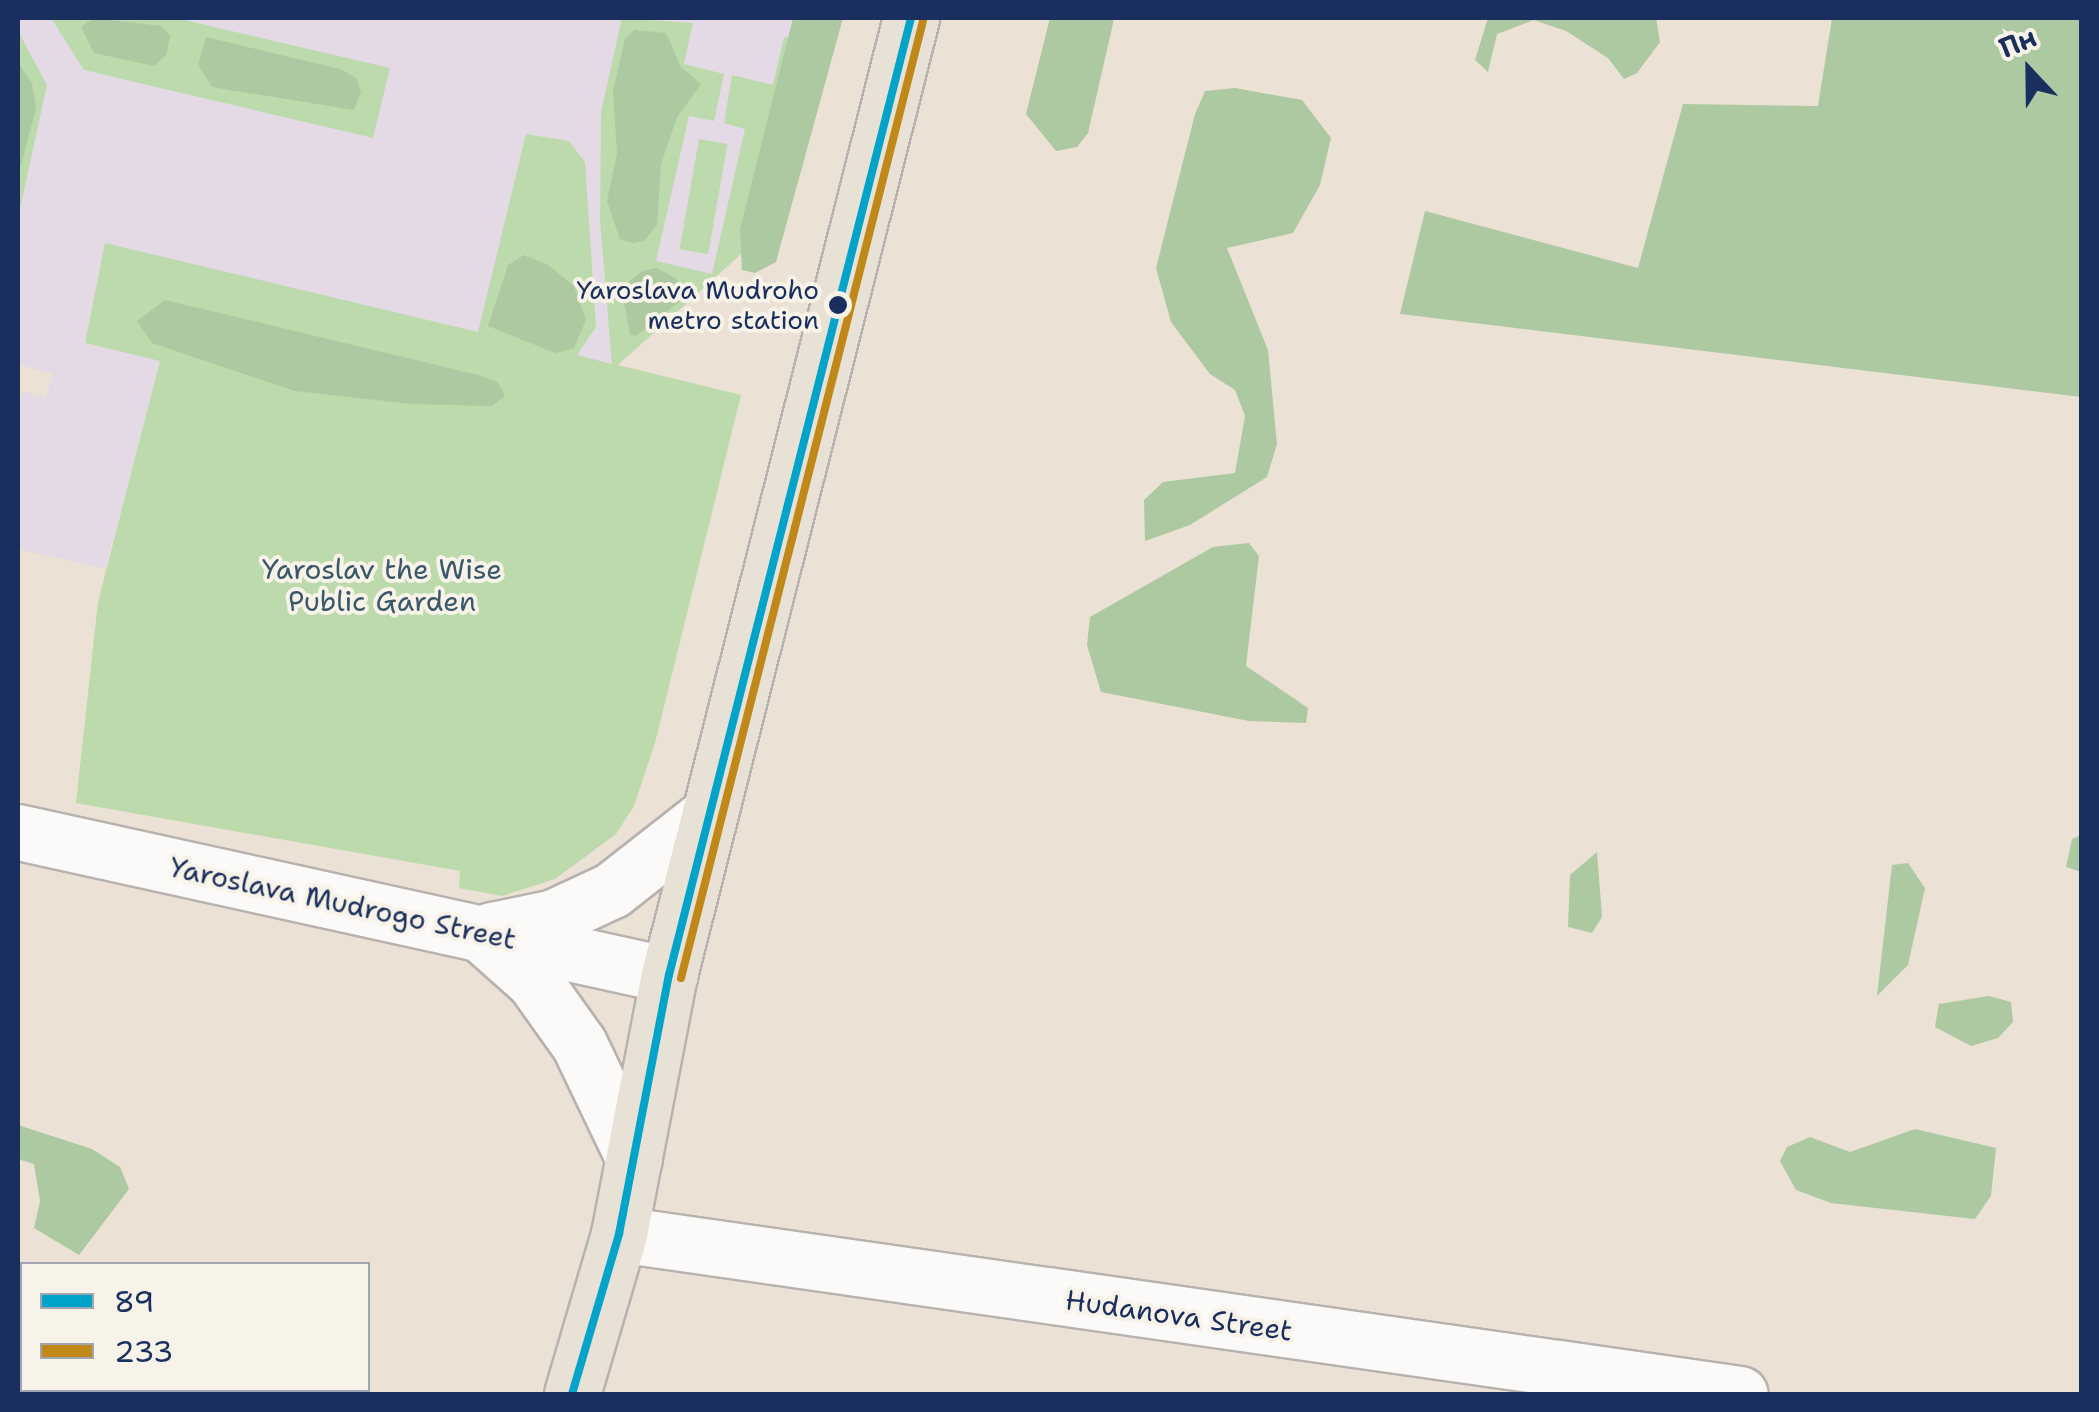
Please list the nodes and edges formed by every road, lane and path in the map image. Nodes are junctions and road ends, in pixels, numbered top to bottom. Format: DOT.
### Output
graph roads {
  1 [pos="911,18"];
  2 [pos="709,814"];
  3 [pos="18,832"];
  4 [pos="479,932"];
  5 [pos="669,975"];
  6 [pos="634,1160"];
  7 [pos="619,1234"];
  8 [pos="572,1394"];
  9 [pos="1740,1394"];
  1 -- 2 [label="main road"];
  2 -- 4 [label="street"];
  2 -- 5 [label="main road"];
  3 -- 4 [label="street, Yaroslava Mudrogo Street"];
  4 -- 5 [label="street, Yaroslava Mudrogo Street"];
  4 -- 6 [label="street"];
  5 -- 6 [label="main road"];
  6 -- 7 [label="main road"];
  7 -- 8 [label="main road"];
  7 -- 9 [label="street, Hudanova Street"];
}
